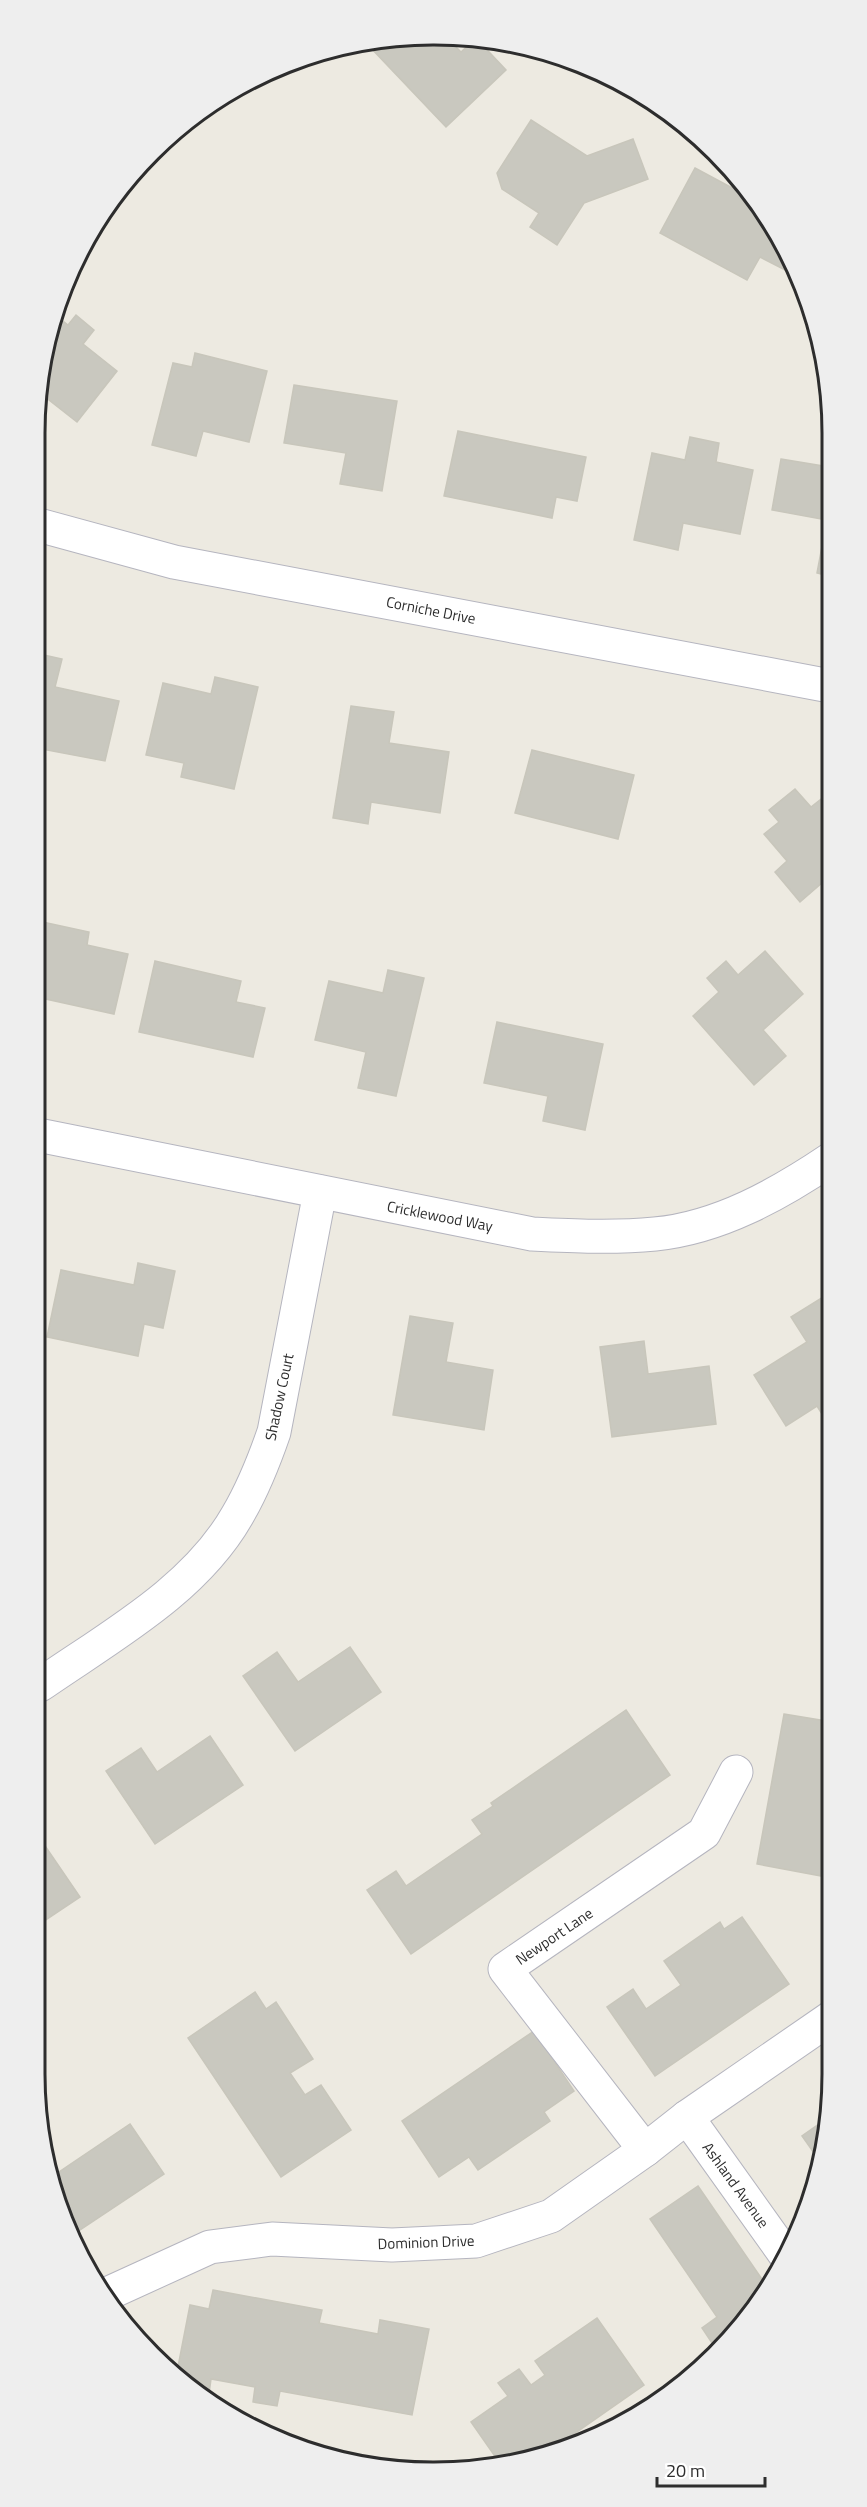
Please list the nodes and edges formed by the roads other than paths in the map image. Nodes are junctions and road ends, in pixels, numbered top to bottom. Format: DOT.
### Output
graph roads {
  1 [pos="45,527"];
  2 [pos="822,684"];
  3 [pos="45,1136"];
  4 [pos="822,1165"];
  5 [pos="320,1192"];
  6 [pos="45,1682"];
  7 [pos="736,1772"];
  8 [pos="822,2024"];
  9 [pos="687,2117"];
  10 [pos="645,2150"];
  11 [pos="780,2248"];
  12 [pos="112,2292"];
  1 -- 2 [label="street, Corniche Drive"];
  3 -- 5 [label="street, Cricklewood Way"];
  4 -- 5 [label="street, Cricklewood Way"];
  5 -- 6 [label="street, Shadow Court"];
  7 -- 10 [label="street, Newport Lane"];
  8 -- 9 [label="street, Dominion Drive"];
  9 -- 10 [label="street, Dominion Drive"];
  9 -- 11 [label="street, Ashland Avenue"];
  10 -- 12 [label="street, Dominion Drive"];
}
